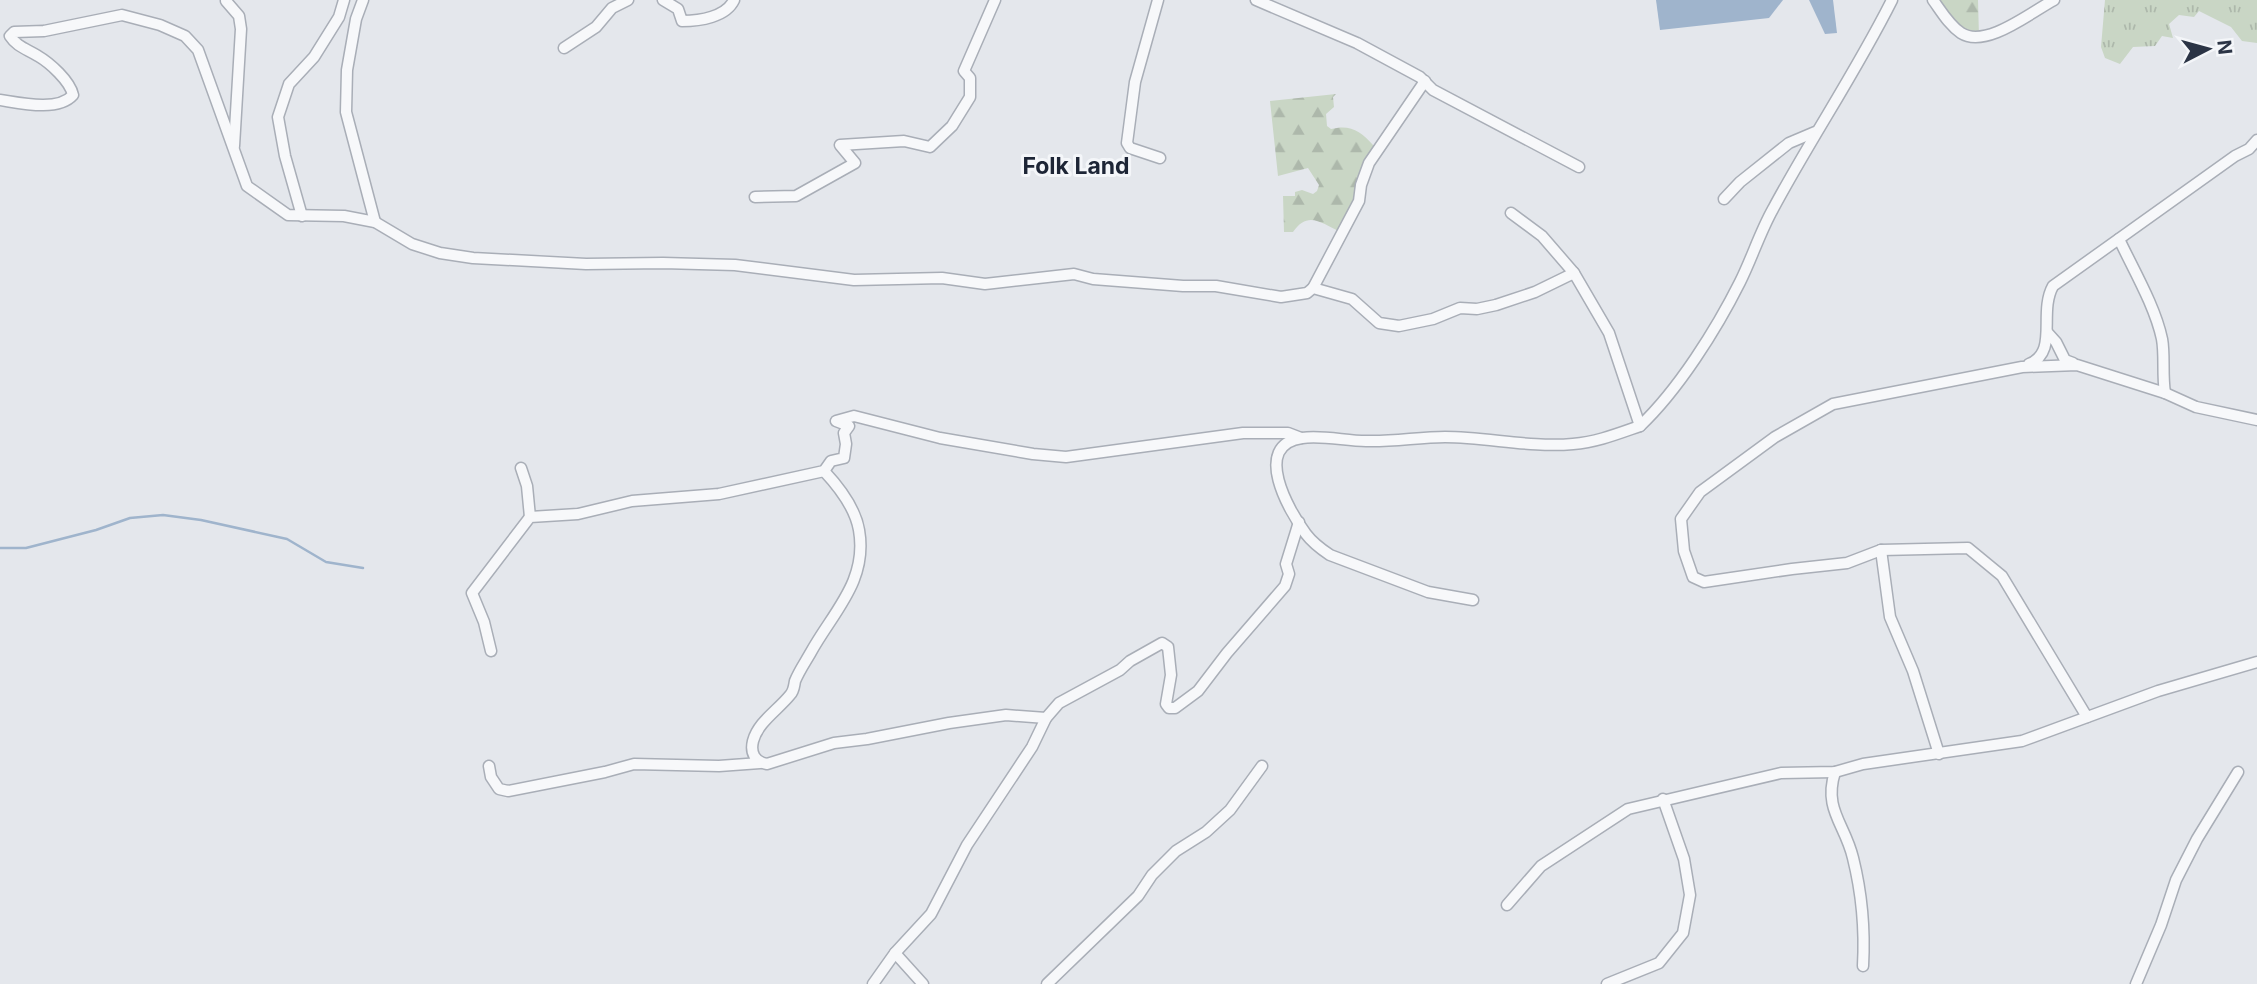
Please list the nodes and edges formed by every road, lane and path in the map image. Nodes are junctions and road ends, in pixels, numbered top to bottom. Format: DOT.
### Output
graph roads {
  1 [pos="344,0"];
  2 [pos="363,0"];
  3 [pos="628,0"];
  4 [pos="663,0"];
  5 [pos="734,0"];
  6 [pos="995,0"];
  7 [pos="1158,0"];
  8 [pos="1256,0"];
  9 [pos="1892,0"];
  10 [pos="1933,0"];
  11 [pos="2054,0"];
  12 [pos="226,1"];
  13 [pos="564,48"];
  14 [pos="1425,81"];
  15 [pos="0,100"];
  16 [pos="1815,132"];
  17 [pos="2257,140"];
  18 [pos="2253,149"];
  19 [pos="233,153"];
  20 [pos="1160,158"];
  21 [pos="1579,167"];
  22 [pos="755,197"];
  23 [pos="1724,199"];
  24 [pos="1511,213"];
  25 [pos="302,216"];
  26 [pos="375,222"];
  27 [pos="2119,239"];
  28 [pos="1574,272"];
  29 [pos="1313,288"];
  30 [pos="2047,332"];
  31 [pos="2077,365"];
  32 [pos="2022,367"];
  33 [pos="2165,393"];
  34 [pos="2257,420"];
  35 [pos="1640,426"];
  36 [pos="1301,438"];
  37 [pos="520,468"];
  38 [pos="824,471"];
  39 [pos="530,517"];
  40 [pos="1299,522"];
  41 [pos="1881,550"];
  42 [pos="1473,600"];
  43 [pos="491,651"];
  44 [pos="2257,662"];
  45 [pos="1046,718"];
  46 [pos="2087,718"];
  47 [pos="1939,754"];
  48 [pos="760,763"];
  49 [pos="489,766"];
  50 [pos="1262,766"];
  51 [pos="1835,772"];
  52 [pos="2238,772"];
  53 [pos="1663,799"];
  54 [pos="1507,905"];
  55 [pos="895,953"];
  56 [pos="1863,966"];
  57 [pos="873,984"];
  58 [pos="923,984"];
  59 [pos="1047,984"];
  60 [pos="1607,984"];
  61 [pos="2136,984"];
  1 -- 25 [label="street"];
  2 -- 26 [label="street"];
  3 -- 13 [label="street"];
  4 -- 5 [label="street"];
  6 -- 22 [label="street"];
  7 -- 20 [label="street"];
  8 -- 14 [label="street"];
  9 -- 16 [label="street"];
  10 -- 11 [label="street"];
  12 -- 19 [label="street"];
  14 -- 21 [label="street"];
  14 -- 29 [label="street"];
  15 -- 19 [label="street"];
  16 -- 23 [label="street"];
  16 -- 35 [label="street"];
  17 -- 18 [label="street"];
  18 -- 27 [label="street"];
  19 -- 25 [label="street"];
  24 -- 28 [label="street"];
  25 -- 26 [label="street"];
  26 -- 29 [label="street"];
  27 -- 30 [label="street"];
  27 -- 33 [label="street"];
  28 -- 29 [label="street"];
  28 -- 35 [label="street"];
  30 -- 31 [label="street"];
  30 -- 32 [label="street"];
  31 -- 32 [label="street"];
  31 -- 33 [label="street"];
  32 -- 41 [label="street"];
  33 -- 34 [label="street"];
  35 -- 36 [label="street"];
  36 -- 38 [label="street"];
  36 -- 40 [label="street"];
  37 -- 39 [label="street"];
  38 -- 39 [label="street"];
  38 -- 48 [label="street"];
  39 -- 43 [label="street"];
  40 -- 42 [label="street"];
  40 -- 45 [label="street"];
  41 -- 46 [label="street"];
  41 -- 47 [label="street"];
  44 -- 46 [label="street"];
  45 -- 48 [label="street"];
  45 -- 55 [label="street"];
  46 -- 47 [label="street"];
  47 -- 51 [label="street"];
  48 -- 49 [label="street"];
  50 -- 59 [label="street"];
  51 -- 53 [label="street"];
  51 -- 56 [label="street"];
  52 -- 61 [label="street"];
  53 -- 54 [label="street"];
  53 -- 60 [label="street"];
  55 -- 57 [label="street"];
  55 -- 58 [label="street"];
}
